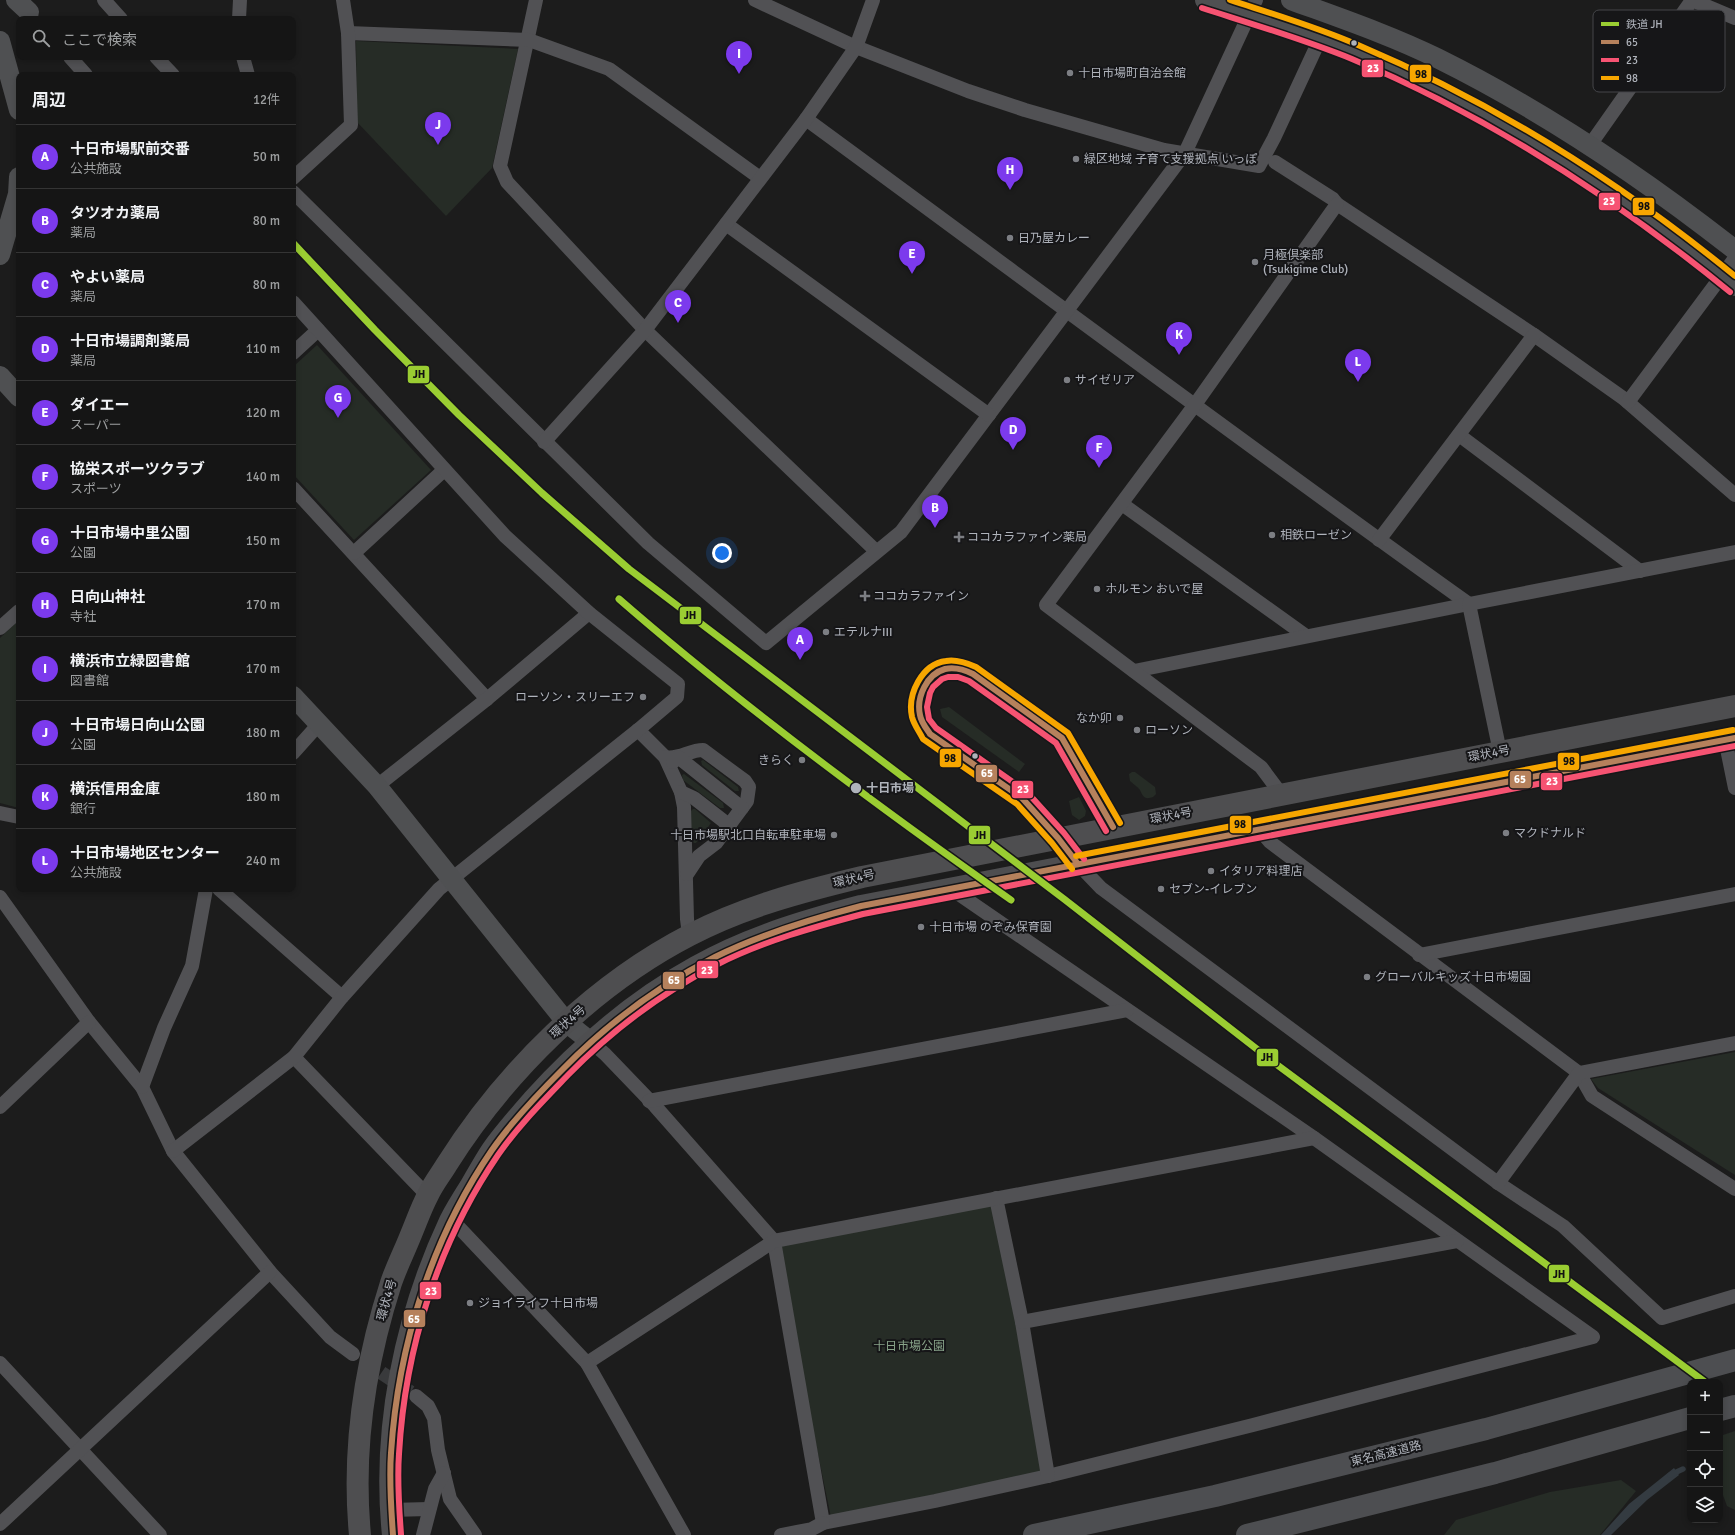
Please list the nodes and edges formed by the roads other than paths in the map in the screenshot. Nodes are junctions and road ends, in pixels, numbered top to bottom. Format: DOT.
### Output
graph roads {
  1 [pos="104,0"];
  2 [pos="240,0"];
  3 [pos="343,0"];
  4 [pos="536,0"];
  5 [pos="755,0"];
  6 [pos="873,0"];
  7 [pos="1205,0"];
  8 [pos="1291,0"];
  9 [pos="1253,8"];
  10 [pos="1685,10"];
  11 [pos="1716,10"];
  12 [pos="1725,14"];
  13 [pos="118,16"];
  14 [pos="239,16"];
  15 [pos="1735,18"];
  16 [pos="348,33"];
  17 [pos="1320,39"];
  18 [pos="529,40"];
  19 [pos="0,41"];
  20 [pos="856,47"];
  21 [pos="73,60"];
  22 [pos="159,60"];
  23 [pos="244,60"];
  24 [pos="83,72"];
  25 [pos="170,72"];
  26 [pos="247,72"];
  27 [pos="1627,92"];
  28 [pos="16,99"];
  29 [pos="806,118"];
  30 [pos="1590,145"];
  31 [pos="1185,153"];
  32 [pos="1275,162"];
  33 [pos="296,175"];
  34 [pos="760,178"];
  35 [pos="296,195"];
  36 [pos="16,196"];
  37 [pos="1337,204"];
  38 [pos="726,224"];
  39 [pos="1735,250"];
  40 [pos="0,255"];
  41 [pos="1735,258"];
  42 [pos="1728,281"];
  43 [pos="296,305"];
  44 [pos="1068,311"];
  45 [pos="318,330"];
  46 [pos="645,330"];
  47 [pos="1534,335"];
  48 [pos="296,350"];
  49 [pos="0,376"];
  50 [pos="16,394"];
  51 [pos="1628,402"];
  52 [pos="1194,406"];
  53 [pos="989,415"];
  54 [pos="1459,435"];
  55 [pos="544,442"];
  56 [pos="444,470"];
  57 [pos="296,491"];
  58 [pos="1735,495"];
  59 [pos="1122,504"];
  60 [pos="1379,540"];
  61 [pos="876,551"];
  62 [pos="1735,552"];
  63 [pos="354,553"];
  64 [pos="1640,571"];
  65 [pos="1469,604"];
  66 [pos="590,613"];
  67 [pos="16,614"];
  68 [pos="0,628"];
  69 [pos="1306,636"];
  70 [pos="1134,671"];
  71 [pos="296,699"];
  72 [pos="487,699"];
  73 [pos="1735,706"];
  74 [pos="318,724"];
  75 [pos="638,730"];
  76 [pos="1730,739"];
  77 [pos="296,750"];
  78 [pos="1500,752"];
  79 [pos="672,757"];
  80 [pos="377,786"];
  81 [pos="1735,788"];
  82 [pos="681,792"];
  83 [pos="1281,794"];
  84 [pos="742,808"];
  85 [pos="0,812"];
  86 [pos="16,816"];
  87 [pos="730,826"];
  88 [pos="1259,829"];
  89 [pos="1078,864"];
  90 [pos="687,874"];
  91 [pos="451,879"];
  92 [pos="956,887"];
  93 [pos="205,892"];
  94 [pos="222,892"];
  95 [pos="1735,894"];
  96 [pos="0,897"];
  97 [pos="689,935"];
  98 [pos="1419,955"];
  99 [pos="342,997"];
  100 [pos="1127,1010"];
  101 [pos="89,1022"];
  102 [pos="567,1023"];
  103 [pos="591,1042"];
  104 [pos="1735,1043"];
  105 [pos="294,1057"];
  106 [pos="1579,1073"];
  107 [pos="142,1087"];
  108 [pos="650,1101"];
  109 [pos="0,1107"];
  110 [pos="1314,1138"];
  111 [pos="173,1151"];
  112 [pos="1498,1183"];
  113 [pos="1735,1189"];
  114 [pos="427,1195"];
  115 [pos="996,1198"];
  116 [pos="451,1220"];
  117 [pos="774,1241"];
  118 [pos="1457,1241"];
  119 [pos="270,1272"];
  120 [pos="1735,1296"];
  121 [pos="1022,1322"];
  122 [pos="353,1354"];
  123 [pos="1735,1360"];
  124 [pos="0,1363"];
  125 [pos="587,1363"];
  126 [pos="416,1396"];
  127 [pos="1735,1406"];
  128 [pos="1723,1409"];
  129 [pos="1687,1419"];
  130 [pos="80,1450"];
  131 [pos="444,1473"];
  132 [pos="1048,1476"];
  133 [pos="390,1510"];
  134 [pos="429,1510"];
  135 [pos="823,1523"];
  136 [pos="0,1524"];
  137 [pos="160,1535"];
  138 [pos="360,1535"];
  139 [pos="393,1535"];
  140 [pos="423,1535"];
  141 [pos="475,1535"];
  142 [pos="684,1535"];
  143 [pos="781,1535"];
  144 [pos="1034,1535"];
  145 [pos="1246,1535"];
  1 -- 13 [label="street"];
  2 -- 14 [label="street"];
  3 -- 16 [label="street"];
  4 -- 18 [label="street"];
  5 -- 20 [label="street"];
  6 -- 20 [label="street"];
  7 -- 9 [label="street"];
  8 -- 30 [label="street"];
  9 -- 17 [label="street"];
  9 -- 31 [label="street"];
  10 -- 11 [label="street"];
  12 -- 15 [label="street"];
  16 -- 18 [label="street"];
  16 -- 33 [label="street"];
  17 -- 31 [label="street"];
  17 -- 42 [label="street"];
  18 -- 34 [label="street"];
  18 -- 46 [label="street"];
  19 -- 28 [label="street"];
  20 -- 29 [label="street"];
  20 -- 31 [label="street"];
  21 -- 24 [label="street"];
  22 -- 25 [label="street"];
  23 -- 26 [label="street"];
  27 -- 30 [label="street"];
  29 -- 34 [label="street"];
  29 -- 44 [label="street"];
  30 -- 39 [label="street"];
  31 -- 44 [label="street"];
  32 -- 37 [label="street"];
  34 -- 38 [label="street"];
  35 -- 55 [label="street"];
  36 -- 40 [label="street"];
  37 -- 47 [label="street"];
  37 -- 52 [label="street"];
  38 -- 46 [label="street"];
  38 -- 53 [label="street"];
  41 -- 42 [label="street"];
  42 -- 51 [label="street"];
  43 -- 45 [label="street"];
  44 -- 52 [label="street"];
  44 -- 53 [label="street"];
  45 -- 48 [label="street"];
  45 -- 56 [label="street"];
  46 -- 55 [label="street"];
  46 -- 61 [label="street"];
  47 -- 51 [label="street"];
  47 -- 54 [label="street"];
  49 -- 50 [label="street"];
  51 -- 58 [label="street"];
  52 -- 59 [label="street"];
  52 -- 60 [label="street"];
  53 -- 61 [label="street"];
  54 -- 60 [label="street"];
  54 -- 64 [label="street"];
  55 -- 61 [label="street"];
  56 -- 63 [label="street"];
  56 -- 66 [label="street"];
  57 -- 63 [label="street"];
  59 -- 69 [label="street"];
  59 -- 70 [label="street"];
  60 -- 65 [label="street"];
  62 -- 64 [label="street"];
  63 -- 72 [label="street"];
  64 -- 65 [label="street"];
  65 -- 69 [label="street"];
  65 -- 78 [label="street"];
  66 -- 72 [label="street"];
  66 -- 75 [label="street"];
  67 -- 68 [label="street"];
  69 -- 70 [label="street"];
  70 -- 83 [label="street"];
  71 -- 74 [label="street"];
  72 -- 80 [label="street"];
  73 -- 78 [label="main road, 環状4号"];
  74 -- 77 [label="street"];
  74 -- 80 [label="street"];
  75 -- 79 [label="street"];
  75 -- 91 [label="street"];
  76 -- 81 [label="street"];
  76 -- 88 [label="main road"];
  78 -- 83 [label="main road, 環状4号"];
  79 -- 82 [label="street"];
  79 -- 84 [label="street"];
  79 -- 84 [label="street"];
  80 -- 91 [label="street"];
  82 -- 87 [label="street"];
  82 -- 90 [label="street"];
  83 -- 97 [label="main road, 環状4号"];
  84 -- 87 [label="street"];
  85 -- 86 [label="street"];
  87 -- 90 [label="street"];
  88 -- 89 [label="main road"];
  88 -- 98 [label="street"];
  89 -- 92 [label="main road"];
  89 -- 112 [label="street"];
  90 -- 97 [label="street"];
  91 -- 99 [label="street"];
  91 -- 102 [label="street"];
  92 -- 100 [label="street"];
  92 -- 103 [label="main road"];
  93 -- 107 [label="street"];
  94 -- 99 [label="street"];
  95 -- 98 [label="street"];
  96 -- 101 [label="street"];
  97 -- 102 [label="main road, 環状4号"];
  98 -- 106 [label="street"];
  99 -- 105 [label="street"];
  100 -- 108 [label="street"];
  100 -- 110 [label="street"];
  101 -- 107 [label="street"];
  101 -- 109 [label="street"];
  102 -- 103 [label="street"];
  102 -- 114 [label="main road, 環状4号"];
  103 -- 108 [label="street"];
  103 -- 116 [label="main road"];
  104 -- 106 [label="street"];
  105 -- 111 [label="street"];
  105 -- 114 [label="street"];
  106 -- 112 [label="street"];
  106 -- 113 [label="street"];
  107 -- 111 [label="street"];
  108 -- 117 [label="street"];
  110 -- 115 [label="street"];
  110 -- 118 [label="street"];
  111 -- 119 [label="street"];
  112 -- 120 [label="street"];
  114 -- 138 [label="main road, 環状4号"];
  115 -- 117 [label="street"];
  115 -- 121 [label="street"];
  116 -- 125 [label="street"];
  116 -- 133 [label="main road"];
  117 -- 125 [label="street"];
  117 -- 135 [label="street"];
  118 -- 121 [label="street"];
  118 -- 132 [label="street"];
  119 -- 122 [label="street"];
  119 -- 130 [label="street"];
  121 -- 132 [label="street"];
  123 -- 144 [label="highway, 東名高速道路"];
  124 -- 130 [label="street"];
  125 -- 142 [label="street"];
  126 -- 131 [label="street"];
  127 -- 128 [label="highway"];
  129 -- 145 [label="highway"];
  130 -- 136 [label="street"];
  130 -- 137 [label="street"];
  131 -- 134 [label="street"];
  131 -- 141 [label="street"];
  132 -- 135 [label="street"];
  133 -- 134 [label="street"];
  133 -- 139 [label="main road"];
  134 -- 140 [label="street"];
  135 -- 143 [label="street"];
}
